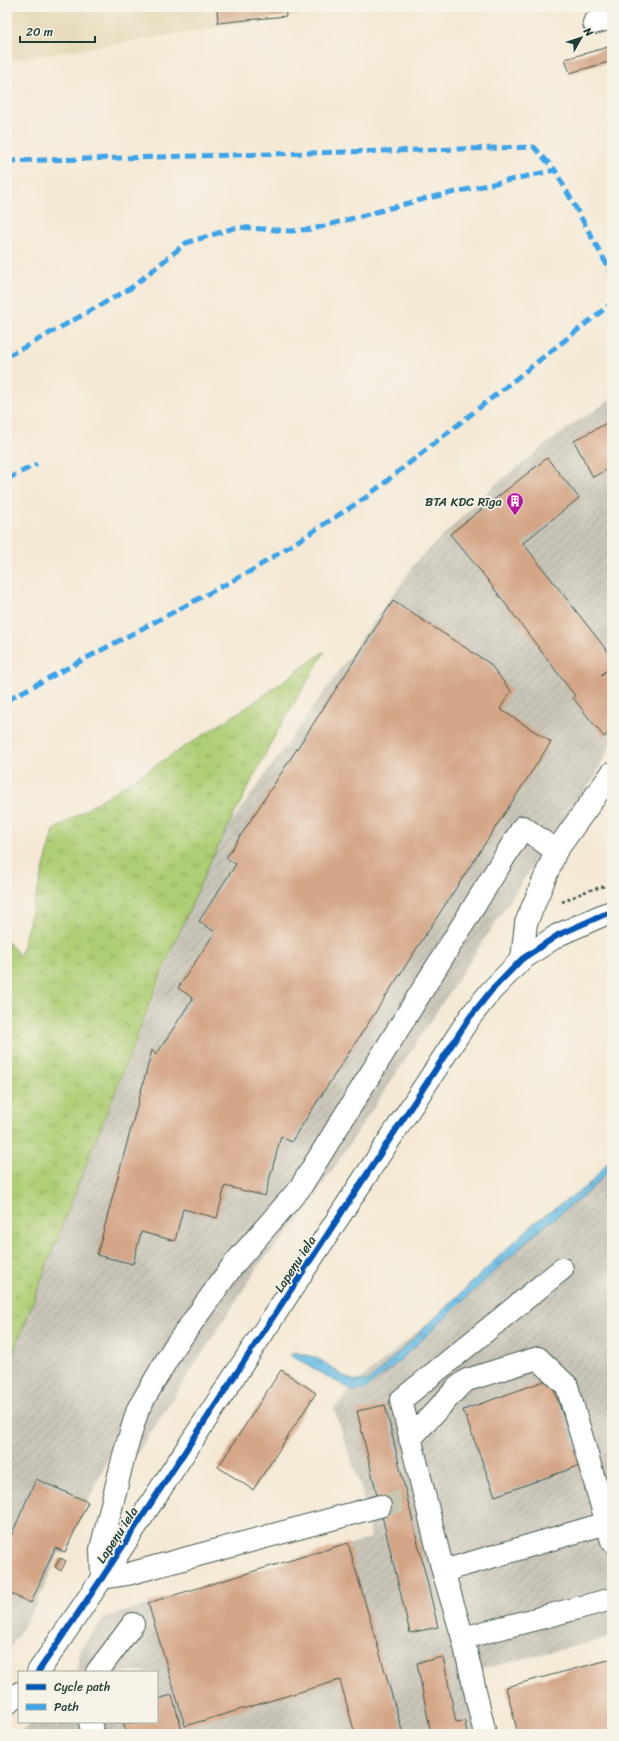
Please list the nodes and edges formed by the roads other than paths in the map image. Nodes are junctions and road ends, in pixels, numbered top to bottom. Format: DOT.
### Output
graph roads {
  1 [pos="611,781"];
  2 [pos="556,851"];
  3 [pos="612,912"];
  4 [pos="522,959"];
  5 [pos="562,1269"];
  6 [pos="410,1439"];
  7 [pos="380,1506"];
  8 [pos="609,1532"];
  9 [pos="443,1571"];
  10 [pos="102,1578"];
  11 [pos="612,1599"];
  12 [pos="133,1624"];
  13 [pos="463,1638"];
  14 [pos="39,1671"];
  15 [pos="98,1671"];
  16 [pos="18,1694"];
  17 [pos="7,1704"];
  18 [pos="90,1723"];
  19 [pos="93,1734"];
  20 [pos="485,1734"];
  1 -- 2 [label="street"];
  2 -- 4 [label="street"];
  2 -- 10 [label="street"];
  3 -- 4 [label="street, Lapeņu iela"];
  4 -- 10 [label="street, Lapeņu iela"];
  5 -- 6 [label="street"];
  6 -- 8 [label="street"];
  6 -- 9 [label="street"];
  7 -- 10 [label="street"];
  8 -- 9 [label="street"];
  9 -- 13 [label="street"];
  10 -- 14 [label="street, Lapeņu iela"];
  11 -- 13 [label="street"];
  12 -- 15 [label="street"];
  13 -- 20 [label="street"];
  16 -- 17 [label="street"];
  18 -- 19 [label="street"];
}
